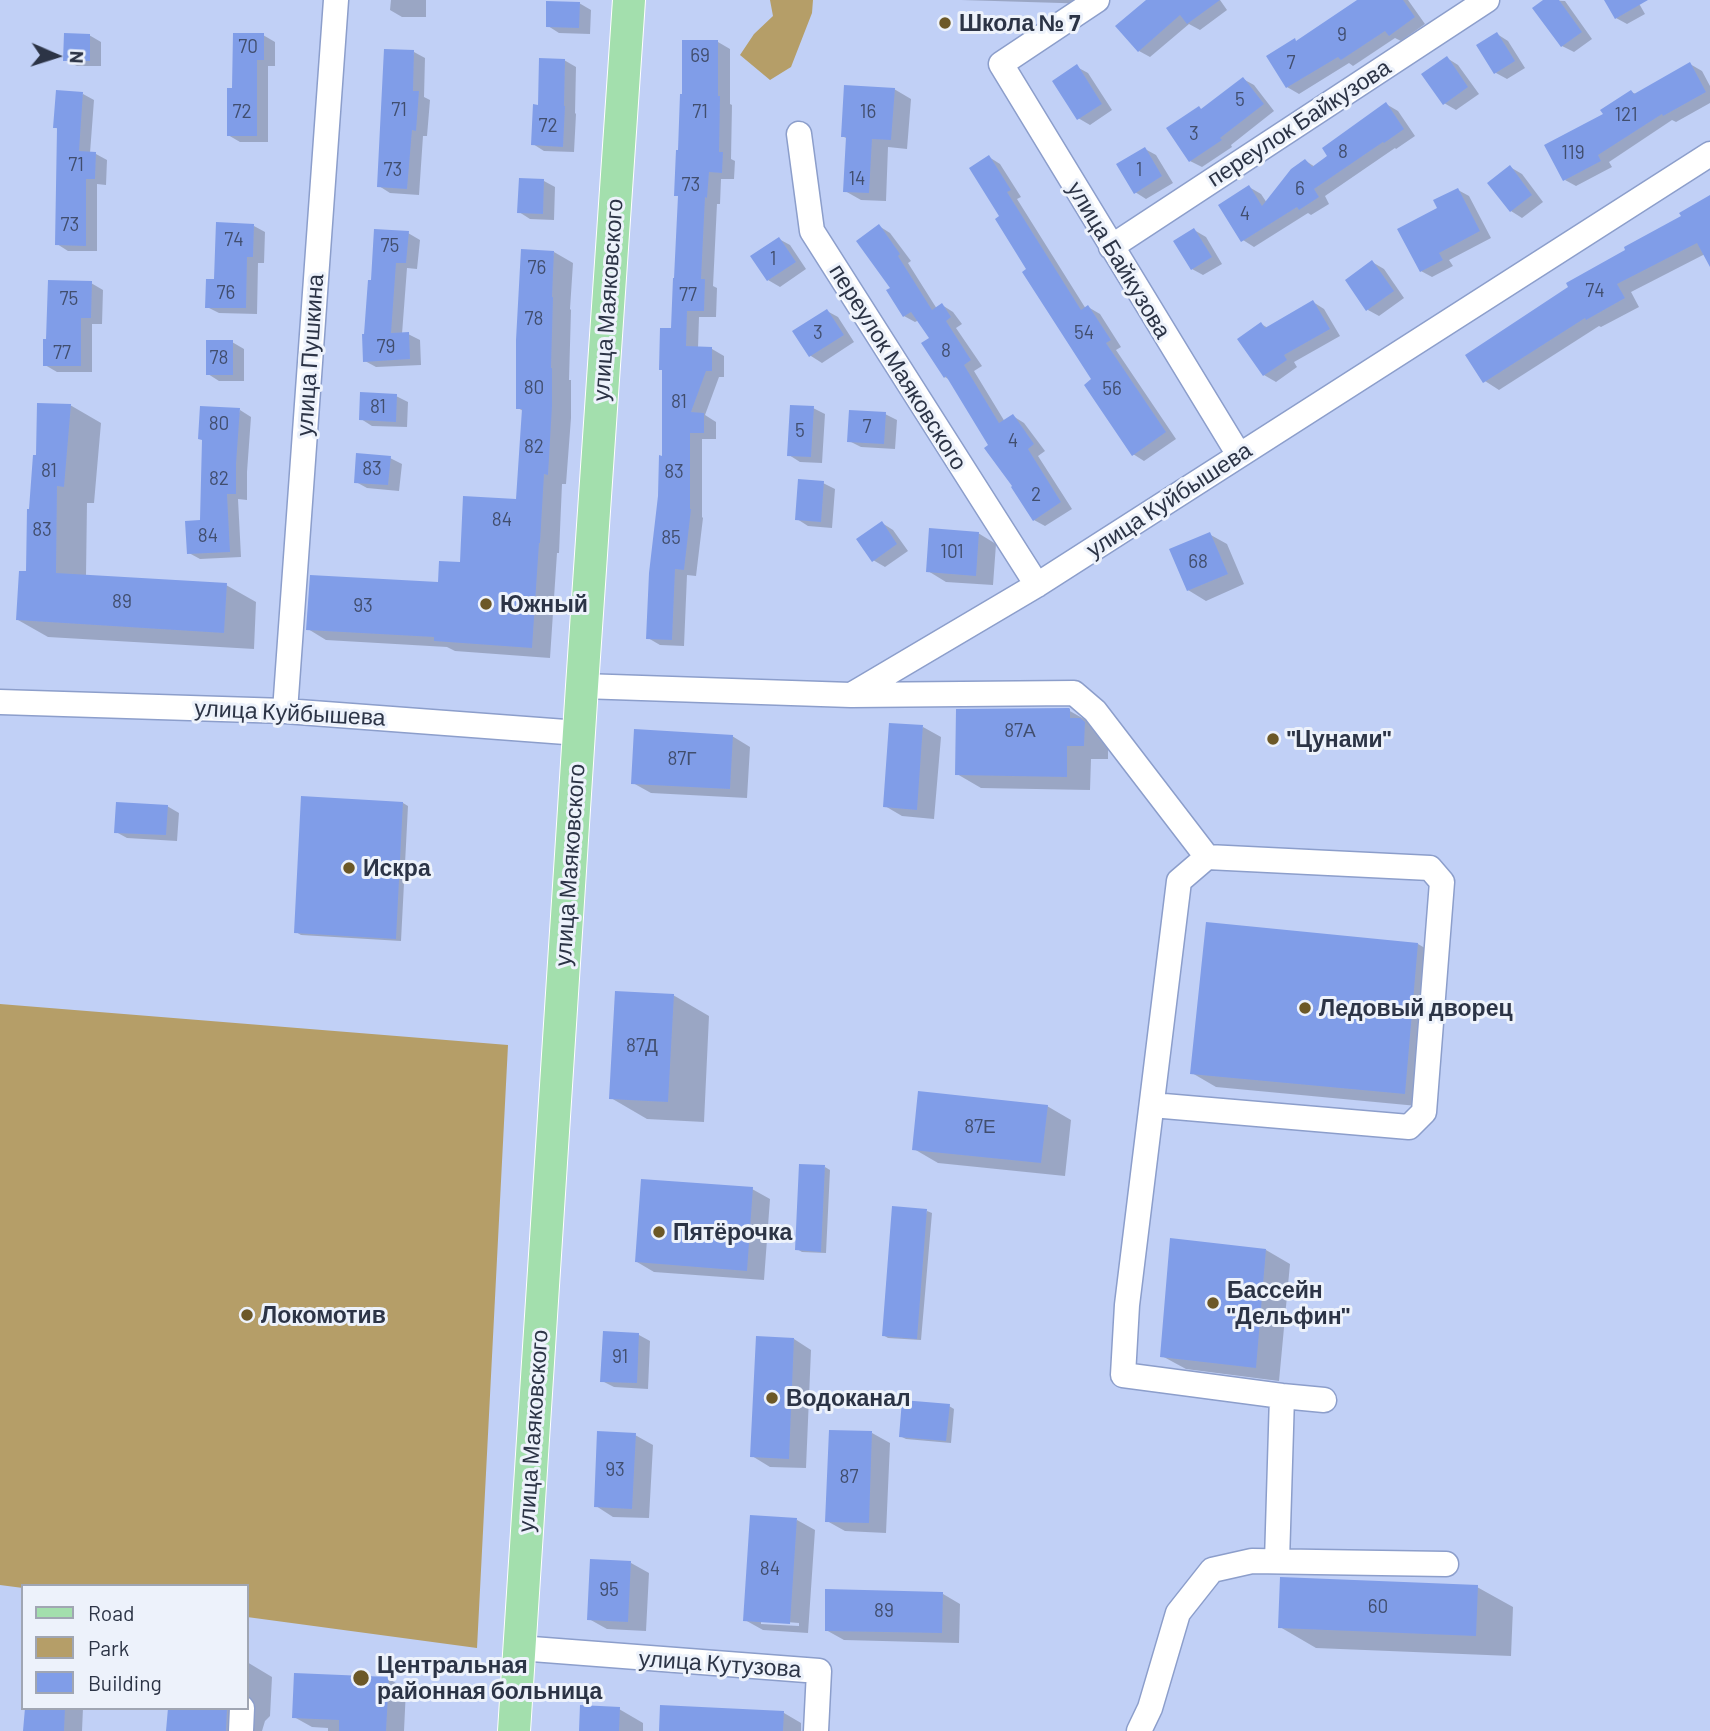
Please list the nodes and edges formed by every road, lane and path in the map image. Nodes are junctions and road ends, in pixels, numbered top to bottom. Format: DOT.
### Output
graph roads {
  1 [pos="336,0"];
  2 [pos="629,0"];
  3 [pos="1097,0"];
  4 [pos="1487,0"];
  5 [pos="799,134"];
  6 [pos="1710,154"];
  7 [pos="1111,247"];
  8 [pos="1239,455"];
  9 [pos="1037,585"];
  10 [pos="582,686"];
  11 [pos="851,695"];
  12 [pos="0,702"];
  13 [pos="285,711"];
  14 [pos="579,733"];
  15 [pos="1207,858"];
  16 [pos="1152,1105"];
  17 [pos="1282,1396"];
  18 [pos="1324,1399"];
  19 [pos="1277,1561"];
  20 [pos="1446,1564"];
  21 [pos="519,1648"];
  22 [pos="242,1710"];
  23 [pos="241,1731"];
  24 [pos="514,1731"];
  25 [pos="816,1731"];
  26 [pos="1139,1731"];
  1 -- 13 [label="street, улица Пушкина"];
  2 -- 10 [label="main road, улица Маяковского"];
  3 -- 7 [label="street, улица Байкузова"];
  4 -- 7 [label="street, переулок Байкузова"];
  5 -- 9 [label="street, переулок Маяковского"];
  6 -- 8 [label="street, улица Куйбышева"];
  7 -- 8 [label="street, улица Байкузова"];
  8 -- 9 [label="street, улица Куйбышева"];
  9 -- 11 [label="street, улица Куйбышева"];
  10 -- 11 [label="street"];
  10 -- 14 [label="main road, улица Маяковского"];
  11 -- 15 [label="street"];
  12 -- 13 [label="street, улица Куйбышева"];
  13 -- 14 [label="street, улица Куйбышева"];
  14 -- 21 [label="main road, улица Маяковского"];
  15 -- 16 [label="street"];
  15 -- 16 [label="street"];
  16 -- 17 [label="street"];
  17 -- 18 [label="street"];
  17 -- 19 [label="street"];
  19 -- 20 [label="street"];
  19 -- 26 [label="street"];
  21 -- 24 [label="main road, улица Маяковского"];
  21 -- 25 [label="street, улица Кутузова"];
  22 -- 23 [label="street"];
}
